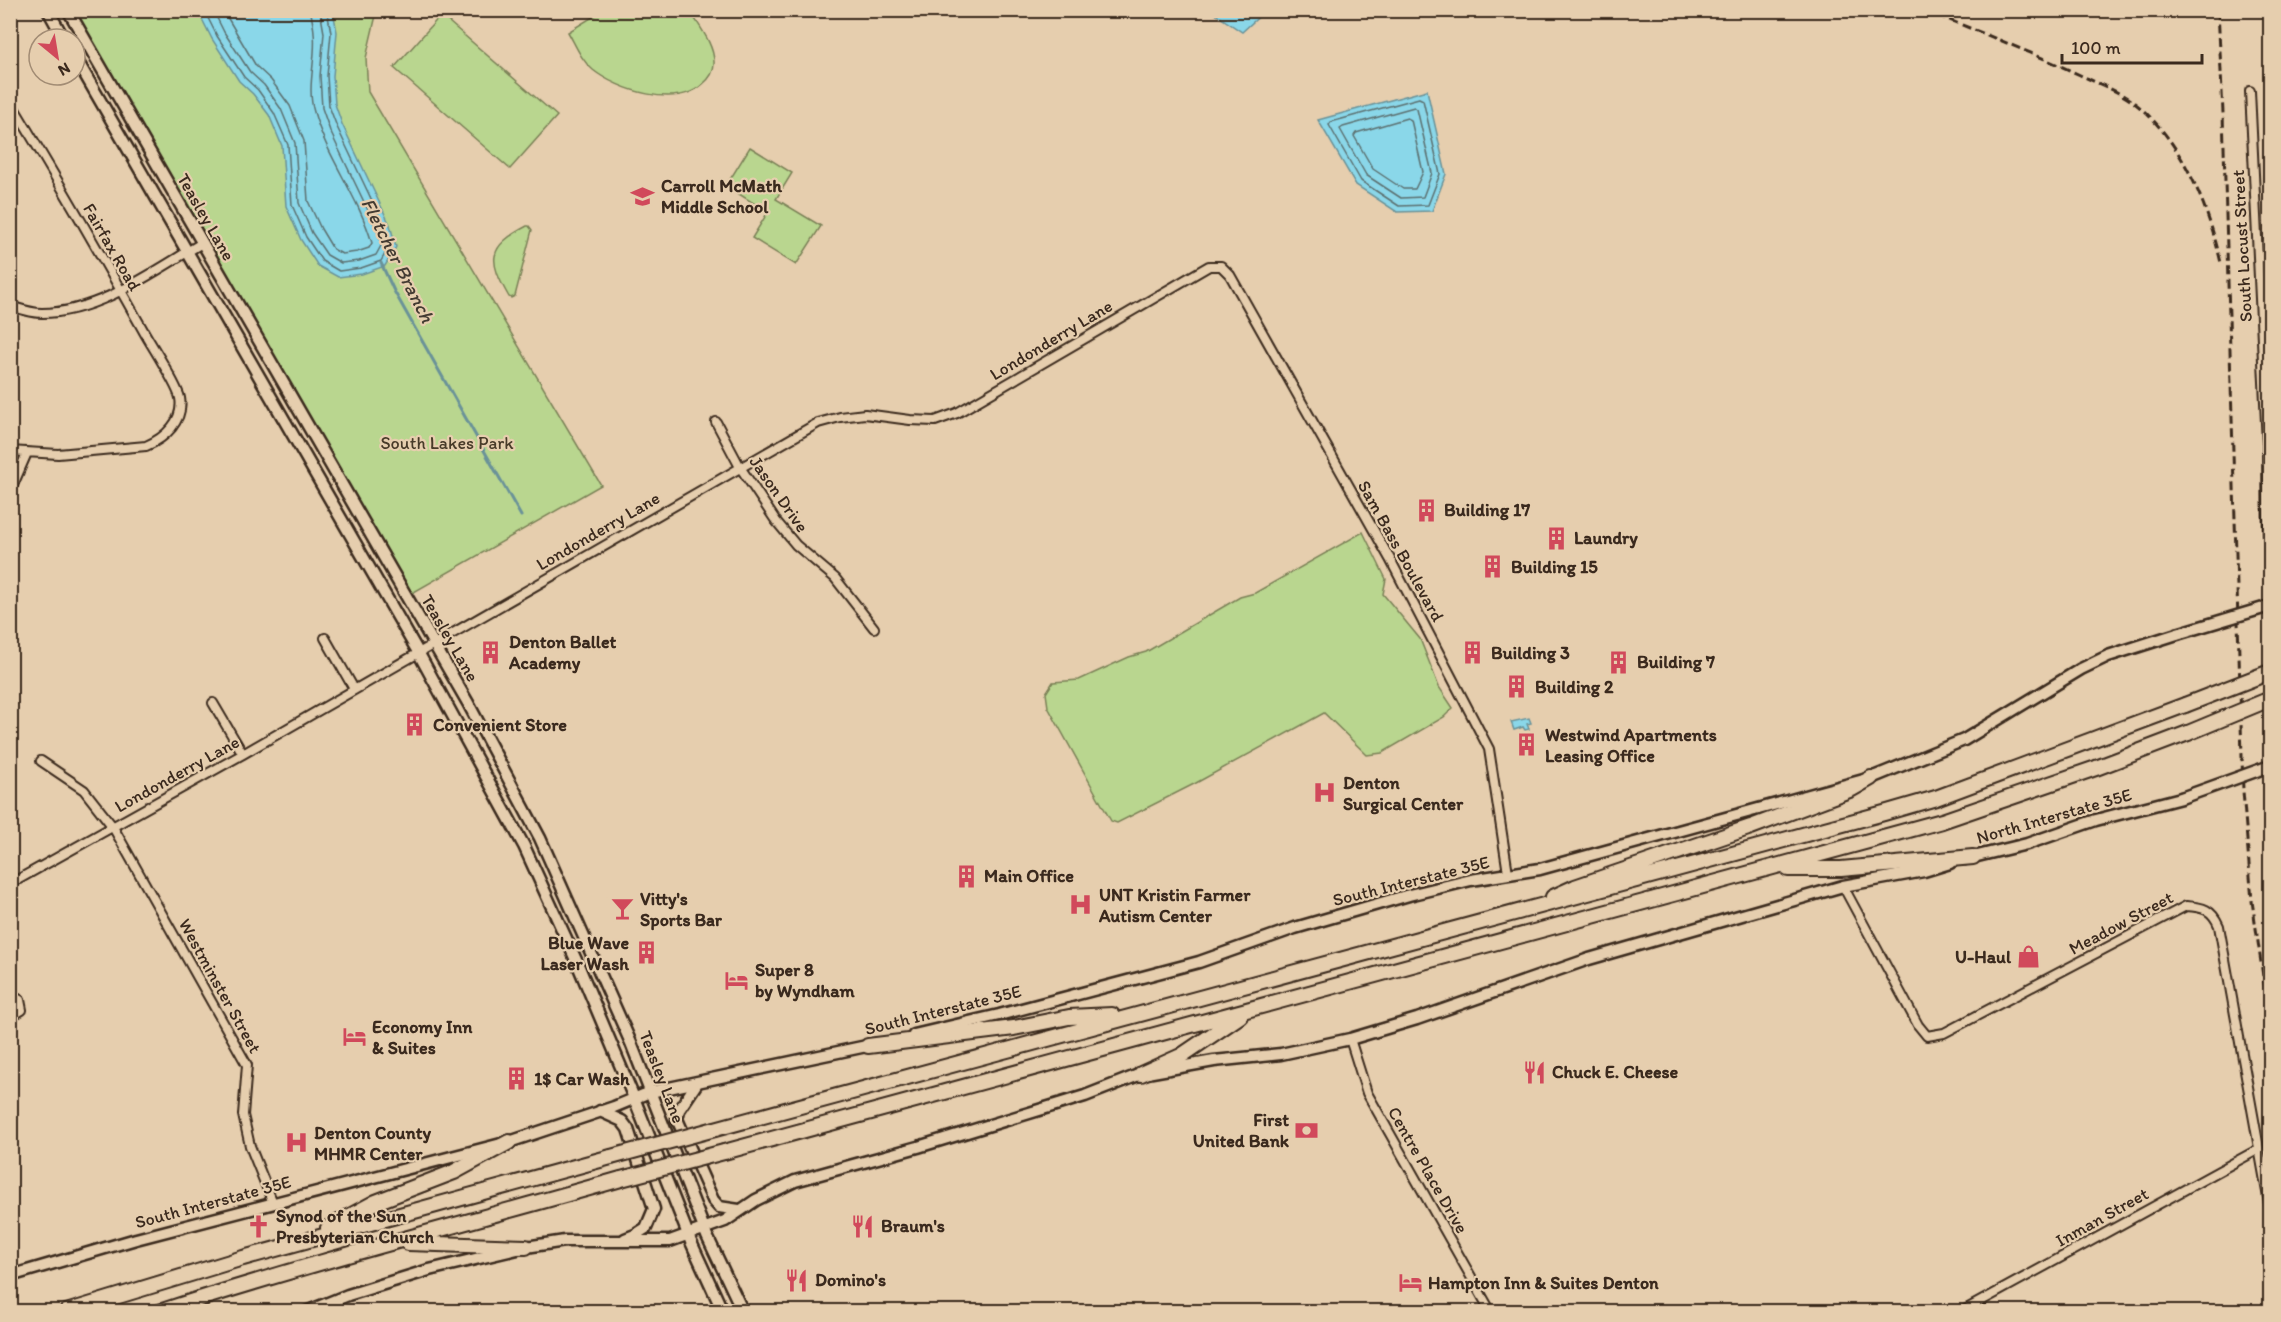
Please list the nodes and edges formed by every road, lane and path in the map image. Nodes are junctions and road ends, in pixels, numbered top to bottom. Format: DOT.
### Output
graph roads {
  1 [pos="48,10"];
  2 [pos="68,10"];
  3 [pos="57,27"];
  4 [pos="87,78"];
  5 [pos="2250,91"];
  6 [pos="10,101"];
  7 [pos="202,243"];
  8 [pos="188,252"];
  9 [pos="1216,267"];
  10 [pos="121,290"];
  11 [pos="10,306"];
  12 [pos="716,422"];
  13 [pos="2269,443"];
  14 [pos="10,451"];
  15 [pos="27,453"];
  16 [pos="740,467"];
  17 [pos="10,492"];
  18 [pos="2271,543"];
  19 [pos="2271,606"];
  20 [pos="874,628"];
  21 [pos="325,639"];
  22 [pos="434,643"];
  23 [pos="418,652"];
  24 [pos="2271,672"];
  25 [pos="354,689"];
  26 [pos="2271,699"];
  27 [pos="213,703"];
  28 [pos="243,754"];
  29 [pos="41,761"];
  30 [pos="2271,766"];
  31 [pos="1877,776"];
  32 [pos="113,827"];
  33 [pos="540,838"];
  34 [pos="524,846"];
  35 [pos="1973,857"];
  36 [pos="1771,868"];
  37 [pos="1508,873"];
  38 [pos="10,884"];
  39 [pos="1843,886"];
  40 [pos="1507,916"];
  41 [pos="10,994"];
  42 [pos="1247,1011"];
  43 [pos="1135,1014"];
  44 [pos="10,1017"];
  45 [pos="1350,1039"];
  46 [pos="868,1046"];
  47 [pos="1141,1074"];
  48 [pos="697,1083"];
  49 [pos="650,1092"];
  50 [pos="634,1098"];
  51 [pos="600,1112"];
  52 [pos="509,1142"];
  53 [pos="2259,1149"];
  54 [pos="273,1203"];
  55 [pos="2271,1209"];
  56 [pos="739,1210"];
  57 [pos="704,1229"];
  58 [pos="689,1235"];
  59 [pos="308,1240"];
  60 [pos="620,1240"];
  61 [pos="396,1243"];
  62 [pos="526,1247"];
  63 [pos="10,1276"];
  64 [pos="66,1311"];
  65 [pos="159,1311"];
  66 [pos="306,1311"];
  67 [pos="723,1311"];
  68 [pos="743,1311"];
  69 [pos="1491,1311"];
  70 [pos="1961,1311"];
  1 -- 3 [label="main road"];
  2 -- 7 [label="main road, Teasley Lane"];
  4 -- 8 [label="main road, Teasley Lane"];
  5 -- 13 [label="street, South Locust Street"];
  6 -- 10 [label="street, Fairfax Road"];
  7 -- 8 [label="street"];
  7 -- 22 [label="main road, Teasley Lane"];
  8 -- 10 [label="street"];
  8 -- 23 [label="main road, Teasley Lane"];
  9 -- 16 [label="street, Londonderry Lane"];
  9 -- 37 [label="street, Sam Bass Boulevard"];
  10 -- 11 [label="street"];
  10 -- 15 [label="street, Fairfax Road"];
  12 -- 16 [label="street, Jason Drive"];
  13 -- 18 [label="street, South Locust Street"];
  14 -- 15 [label="street"];
  15 -- 17 [label="street"];
  16 -- 20 [label="street, Jason Drive"];
  16 -- 22 [label="street, Londonderry Lane"];
  19 -- 31 [label="main road, bridge"];
  21 -- 25 [label="street"];
  22 -- 23 [label="street, Londonderry Lane"];
  22 -- 33 [label="main road, Teasley Lane"];
  23 -- 25 [label="street, Londonderry Lane"];
  23 -- 34 [label="main road, Teasley Lane"];
  24 -- 40 [label="highway, bridge"];
  25 -- 28 [label="street, Londonderry Lane"];
  26 -- 36 [label="highway, bridge"];
  27 -- 28 [label="street"];
  28 -- 32 [label="street, Londonderry Lane"];
  29 -- 32 [label="street, Westminster Street"];
  30 -- 35 [label="main road, North Interstate 35E, bridge"];
  31 -- 37 [label="main road, South Interstate 35E"];
  31 -- 40 [label="highway"];
  32 -- 38 [label="street, Londonderry Lane"];
  32 -- 54 [label="street, Westminster Street"];
  33 -- 34 [label="main road"];
  33 -- 49 [label="main road, Teasley Lane"];
  34 -- 50 [label="main road, Teasley Lane"];
  35 -- 36 [label="highway"];
  35 -- 39 [label="main road, North Interstate 35E"];
  36 -- 42 [label="highway"];
  37 -- 46 [label="main road, South Interstate 35E"];
  39 -- 45 [label="main road"];
  39 -- 53 [label="street, Meadow Street"];
  40 -- 43 [label="highway"];
  41 -- 44 [label="street"];
  42 -- 47 [label="highway"];
  42 -- 61 [label="highway, bridge"];
  43 -- 46 [label="highway"];
  43 -- 59 [label="highway, bridge"];
  45 -- 47 [label="main road"];
  45 -- 69 [label="street, Centre Place Drive"];
  46 -- 48 [label="main road, South Interstate 35E"];
  47 -- 56 [label="main road"];
  48 -- 49 [label="main road, South Interstate 35E"];
  48 -- 56 [label="main road"];
  49 -- 50 [label="main road, South Interstate 35E"];
  49 -- 57 [label="main road, Teasley Lane"];
  50 -- 51 [label="main road, South Interstate 35E"];
  50 -- 58 [label="main road, Teasley Lane"];
  51 -- 52 [label="main road, South Interstate 35E"];
  51 -- 60 [label="main road"];
  52 -- 54 [label="main road, South Interstate 35E"];
  52 -- 59 [label="highway"];
  53 -- 55 [label="street, Meadow Street"];
  53 -- 70 [label="street, Inman Street"];
  54 -- 63 [label="main road, South Interstate 35E"];
  56 -- 57 [label="main road"];
  57 -- 58 [label="main road"];
  57 -- 68 [label="main road, Teasley Lane"];
  58 -- 60 [label="main road"];
  58 -- 67 [label="main road, Teasley Lane"];
  59 -- 64 [label="highway"];
  60 -- 62 [label="main road"];
  61 -- 62 [label="highway"];
  61 -- 65 [label="highway"];
  62 -- 66 [label="main road"];
}
